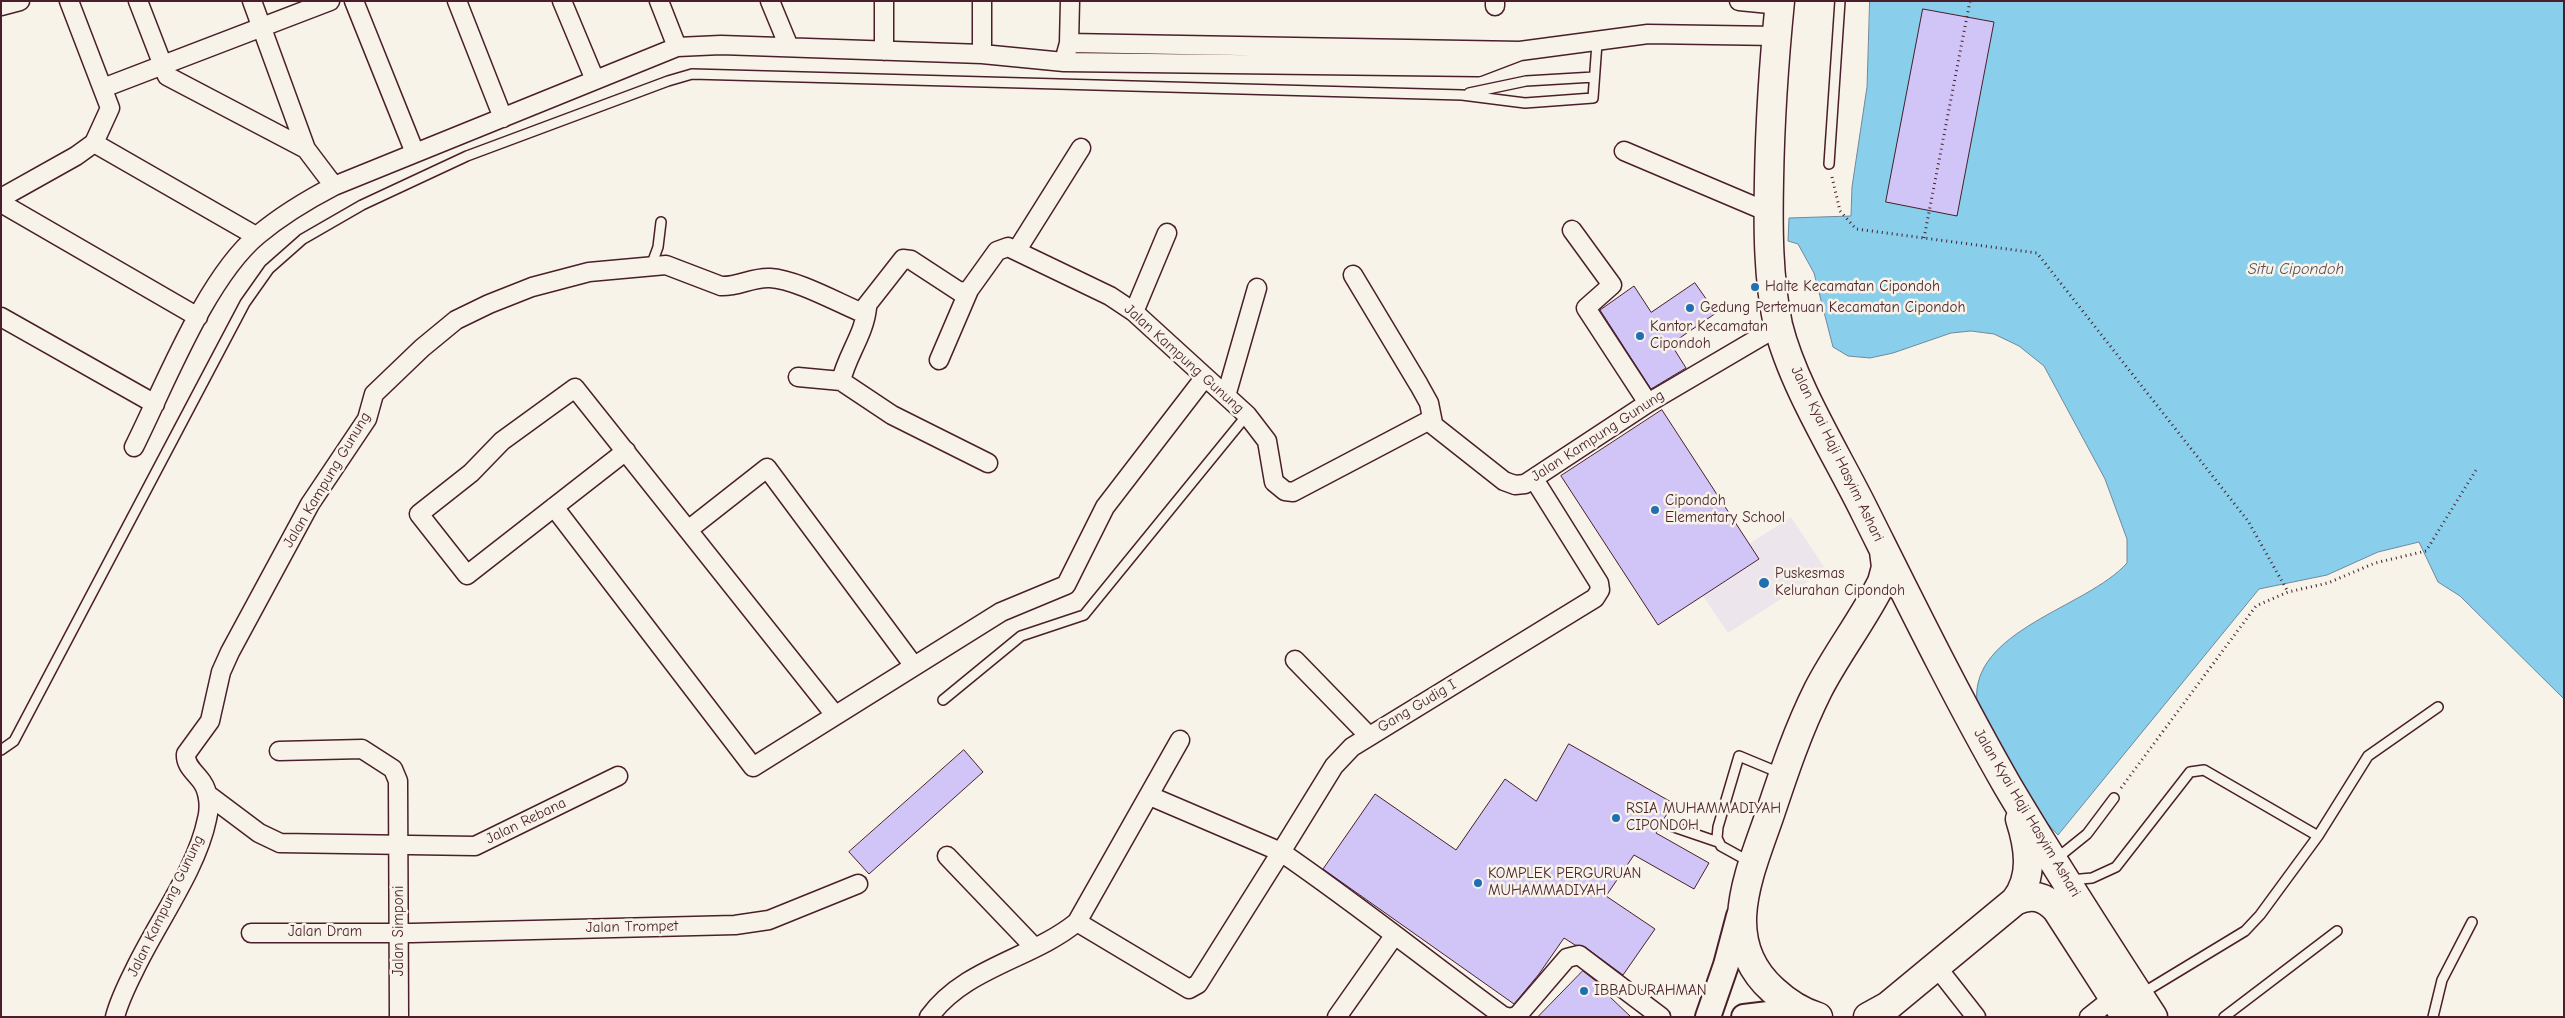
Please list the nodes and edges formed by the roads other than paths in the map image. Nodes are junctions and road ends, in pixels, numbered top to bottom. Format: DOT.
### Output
graph roads {
  1 [pos="20,1"];
  2 [pos="69,1"];
  3 [pos="138,1"];
  4 [pos="252,1"];
  5 [pos="330,1"];
  6 [pos="354,1"];
  7 [pos="457,1"];
  8 [pos="562,1"];
  9 [pos="660,1"];
  10 [pos="770,1"];
  11 [pos="884,1"];
  12 [pos="982,1"];
  13 [pos="1070,1"];
  14 [pos="1739,1"];
  15 [pos="1840,1"];
  16 [pos="1780,3"];
  17 [pos="1,6"];
  18 [pos="262,28"];
  19 [pos="1776,36"];
  20 [pos="1597,42"];
  21 [pos="1069,43"];
  22 [pos="677,47"];
  23 [pos="790,47"];
  24 [pos="884,51"];
  25 [pos="1520,51"];
  26 [pos="982,54"];
  27 [pos="1064,62"];
  28 [pos="163,65"];
  29 [pos="1594,77"];
  30 [pos="595,80"];
  31 [pos="103,88"];
  32 [pos="1462,95"];
  33 [pos="503,118"];
  34 [pos="94,143"];
  35 [pos="1081,148"];
  36 [pos="306,149"];
  37 [pos="1624,152"];
  38 [pos="415,153"];
  39 [pos="1828,164"];
  40 [pos="334,186"];
  41 [pos="1,198"];
  42 [pos="1,203"];
  43 [pos="1768,212"];
  44 [pos="661,222"];
  45 [pos="1572,230"];
  46 [pos="1167,234"];
  47 [pos="256,236"];
  48 [pos="1017,250"];
  49 [pos="651,266"];
  50 [pos="1354,275"];
  51 [pos="1257,288"];
  52 [pos="969,290"];
  53 [pos="867,308"];
  54 [pos="1134,312"];
  55 [pos="1,317"];
  56 [pos="198,317"];
  57 [pos="1779,326"];
  58 [pos="939,360"];
  59 [pos="798,377"];
  60 [pos="1205,377"];
  61 [pos="841,381"];
  62 [pos="1226,396"];
  63 [pos="1648,403"];
  64 [pos="156,404"];
  65 [pos="1247,415"];
  66 [pos="1434,423"];
  67 [pos="134,447"];
  68 [pos="626,451"];
  69 [pos="988,463"];
  70 [pos="1534,479"];
  71 [pos="554,507"];
  72 [pos="688,530"];
  73 [pos="1884,550"];
  74 [pos="1871,601"];
  75 [pos="1914,614"];
  76 [pos="1295,660"];
  77 [pos="914,666"];
  78 [pos="942,700"];
  79 [pos="2438,707"];
  80 [pos="835,715"];
  81 [pos="1368,735"];
  82 [pos="1180,740"];
  83 [pos="1,750"];
  84 [pos="279,751"];
  85 [pos="1776,772"];
  86 [pos="618,776"];
  87 [pos="2006,783"];
  88 [pos="207,794"];
  89 [pos="1150,796"];
  90 [pos="2114,798"];
  91 [pos="1671,826"];
  92 [pos="2318,836"];
  93 [pos="1718,842"];
  94 [pos="398,846"];
  95 [pos="1281,852"];
  96 [pos="948,856"];
  97 [pos="1748,861"];
  98 [pos="2060,871"];
  99 [pos="858,884"];
  100 [pos="1743,898"];
  101 [pos="2015,901"];
  102 [pos="1077,922"];
  103 [pos="2472,922"];
  104 [pos="2337,931"];
  105 [pos="251,933"];
  106 [pos="399,933"];
  107 [pos="1394,936"];
  108 [pos="1034,947"];
  109 [pos="1936,966"];
  110 [pos="2133,1007"];
  111 [pos="116,1017"];
  112 [pos="399,1017"];
  113 [pos="929,1017"];
  114 [pos="1337,1017"];
  115 [pos="1504,1017"];
  116 [pos="1513,1017"];
  117 [pos="1661,1017"];
  118 [pos="1708,1017"];
  119 [pos="1744,1017"];
  120 [pos="1817,1017"];
  121 [pos="1868,1017"];
  122 [pos="1976,1017"];
  123 [pos="2089,1017"];
  124 [pos="2224,1017"];
  125 [pos="2432,1017"];
  1 -- 17 [label="street"];
  2 -- 31 [label="street"];
  3 -- 28 [label="street"];
  4 -- 18 [label="street"];
  5 -- 18 [label="street"];
  6 -- 38 [label="street"];
  7 -- 33 [label="street"];
  8 -- 30 [label="street"];
  9 -- 22 [label="street"];
  10 -- 23 [label="street"];
  11 -- 24 [label="street"];
  12 -- 26 [label="street"];
  13 -- 21 [label="street"];
  14 -- 16 [label="street"];
  15 -- 39 [label="lane"];
  16 -- 19 [label="main road, Jalan Kyai Haji Hasyim Ashari"];
  18 -- 28 [label="street"];
  18 -- 36 [label="street"];
  19 -- 20 [label="street"];
  19 -- 43 [label="main road, Jalan Kyai Haji Hasyim Ashari"];
  20 -- 25 [label="street"];
  20 -- 29 [label="lane"];
  21 -- 25 [label="street"];
  21 -- 27 [label="street"];
  22 -- 23 [label="street"];
  22 -- 30 [label="street"];
  23 -- 24 [label="street"];
  24 -- 26 [label="street"];
  25 -- 27 [label="street"];
  26 -- 27 [label="street"];
  28 -- 31 [label="street"];
  28 -- 36 [label="street"];
  29 -- 32 [label="lane"];
  29 -- 32 [label="lane"];
  30 -- 33 [label="street"];
  31 -- 34 [label="street"];
  32 -- 83 [label="lane"];
  33 -- 38 [label="street"];
  34 -- 41 [label="street"];
  34 -- 47 [label="street"];
  35 -- 48 [label="street"];
  36 -- 40 [label="street"];
  37 -- 43 [label="street"];
  38 -- 40 [label="street"];
  40 -- 47 [label="street"];
  42 -- 56 [label="street"];
  43 -- 57 [label="main road, Jalan Kyai Haji Hasyim Ashari"];
  44 -- 49 [label="lane"];
  45 -- 63 [label="street"];
  46 -- 54 [label="street"];
  47 -- 56 [label="street"];
  48 -- 52 [label="street"];
  48 -- 54 [label="street, Jalan Kampung Gunung"];
  49 -- 53 [label="street, Jalan Kampung Gunung"];
  49 -- 88 [label="street, Jalan Kampung Gunung"];
  50 -- 66 [label="street"];
  51 -- 62 [label="street"];
  52 -- 53 [label="street"];
  52 -- 58 [label="street"];
  53 -- 61 [label="street"];
  54 -- 60 [label="street, Jalan Kampung Gunung"];
  55 -- 64 [label="street"];
  56 -- 64 [label="street"];
  57 -- 63 [label="street, Jalan Kampung Gunung"];
  57 -- 73 [label="main road, Jalan Kyai Haji Hasyim Ashari"];
  59 -- 61 [label="street"];
  60 -- 62 [label="street, Jalan Kampung Gunung"];
  60 -- 77 [label="street"];
  61 -- 69 [label="street"];
  62 -- 65 [label="street, Jalan Kampung Gunung"];
  63 -- 70 [label="street, Jalan Kampung Gunung"];
  64 -- 67 [label="street"];
  65 -- 66 [label="street, Jalan Kampung Gunung"];
  65 -- 78 [label="lane"];
  66 -- 70 [label="street, Jalan Kampung Gunung"];
  68 -- 71 [label="street"];
  68 -- 71 [label="street"];
  68 -- 72 [label="street"];
  70 -- 81 [label="street, Gang Gudig I"];
  71 -- 80 [label="street"];
  72 -- 77 [label="street"];
  72 -- 80 [label="street"];
  73 -- 74 [label="main road, Jalan Kyai Haji Hasyim Ashari"];
  73 -- 75 [label="main road, Jalan Kyai Haji Hasyim Ashari"];
  74 -- 75 [label="main road"];
  74 -- 85 [label="main road, Jalan Kyai Haji Hasyim Ashari"];
  75 -- 87 [label="main road, Jalan Kyai Haji Hasyim Ashari"];
  76 -- 81 [label="street"];
  77 -- 80 [label="street"];
  79 -- 92 [label="lane"];
  81 -- 95 [label="street, Gang Gudig I"];
  82 -- 89 [label="street"];
  84 -- 94 [label="street, Jalan Simponi"];
  85 -- 93 [label="lane"];
  85 -- 97 [label="main road, Jalan Kyai Haji Hasyim Ashari"];
  86 -- 94 [label="street, Jalan Rebana"];
  87 -- 98 [label="main road, Jalan Kyai Haji Hasyim Ashari"];
  87 -- 101 [label="main road"];
  88 -- 94 [label="street, Jalan Rebana"];
  88 -- 111 [label="street, Jalan Kampung Gunung"];
  89 -- 95 [label="street"];
  89 -- 102 [label="street"];
  90 -- 98 [label="lane"];
  91 -- 93 [label="lane"];
  92 -- 98 [label="lane"];
  92 -- 110 [label="lane"];
  93 -- 97 [label="lane"];
  94 -- 106 [label="street, Jalan Simponi"];
  95 -- 102 [label="street, Gang Gudig I"];
  95 -- 107 [label="street"];
  96 -- 108 [label="street"];
  97 -- 100 [label="main road, Jalan Kyai Haji Hasyim Ashari"];
  98 -- 110 [label="main road, Jalan Kyai Haji Hasyim Ashari"];
  99 -- 106 [label="street, Jalan Trompet"];
  100 -- 118 [label="street"];
  100 -- 120 [label="main road, Jalan Kyai Haji Hasyim Ashari"];
  101 -- 109 [label="main road"];
  101 -- 110 [label="main road, Jalan Kyai Haji Hasyim Ashari"];
  102 -- 108 [label="street"];
  103 -- 125 [label="lane"];
  104 -- 124 [label="lane"];
  105 -- 106 [label="street, Jalan Dram"];
  106 -- 112 [label="street, Jalan Simponi"];
  107 -- 114 [label="street"];
  107 -- 115 [label="street"];
  108 -- 113 [label="street"];
  109 -- 121 [label="main road"];
  109 -- 122 [label="street"];
  110 -- 123 [label="street"];
  116 -- 117 [label="street"];
  119 -- 120 [label="street"];
}
